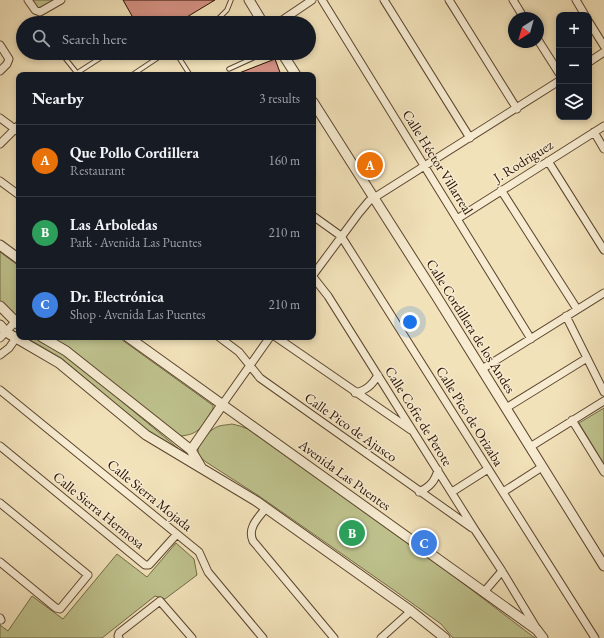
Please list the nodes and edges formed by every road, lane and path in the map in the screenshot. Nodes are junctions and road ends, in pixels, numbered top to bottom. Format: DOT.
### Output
graph roads {
  1 [pos="28,0"];
  2 [pos="61,0"];
  3 [pos="231,0"];
  4 [pos="249,0"];
  5 [pos="312,0"];
  6 [pos="322,0"];
  7 [pos="384,0"];
  8 [pos="449,0"];
  9 [pos="513,0"];
  10 [pos="576,0"];
  11 [pos="520,12"];
  12 [pos="583,12"];
  13 [pos="221,16"];
  14 [pos="259,16"];
  15 [pos="288,16"];
  16 [pos="592,27"];
  17 [pos="0,45"];
  18 [pos="604,46"];
  19 [pos="543,48"];
  20 [pos="604,52"];
  21 [pos="68,60"];
  22 [pos="98,60"];
  23 [pos="155,60"];
  24 [pos="180,60"];
  25 [pos="248,60"];
  26 [pos="286,60"];
  27 [pos="592,60"];
  28 [pos="229,68"];
  29 [pos="556,68"];
  30 [pos="0,71"];
  31 [pos="77,72"];
  32 [pos="81,72"];
  33 [pos="137,72"];
  34 [pos="188,72"];
  35 [pos="294,72"];
  36 [pos="556,83"];
  37 [pos="316,107"];
  38 [pos="517,109"];
  39 [pos="0,118"];
  40 [pos="604,126"];
  41 [pos="16,127"];
  42 [pos="16,130"];
  43 [pos="594,132"];
  44 [pos="470,138"];
  45 [pos="0,144"];
  46 [pos="604,149"];
  47 [pos="548,161"];
  48 [pos="425,167"];
  49 [pos="0,180"];
  50 [pos="501,190"];
  51 [pos="16,193"];
  52 [pos="375,198"];
  53 [pos="316,218"];
  54 [pos="457,218"];
  55 [pos="341,236"];
  56 [pos="0,245"];
  57 [pos="604,250"];
  58 [pos="16,257"];
  59 [pos="316,272"];
  60 [pos="316,280"];
  61 [pos="604,293"];
  62 [pos="0,306"];
  63 [pos="577,309"];
  64 [pos="566,316"];
  65 [pos="16,322"];
  66 [pos="16,324"];
  67 [pos="2,332"];
  68 [pos="16,336"];
  69 [pos="16,338"];
  70 [pos="531,339"];
  71 [pos="23,340"];
  72 [pos="47,340"];
  73 [pos="132,340"];
  74 [pos="223,340"];
  75 [pos="268,340"];
  76 [pos="280,340"];
  77 [pos="0,355"];
  78 [pos="587,358"];
  79 [pos="249,365"];
  80 [pos="482,369"];
  81 [pos="378,375"];
  82 [pos="0,390"];
  83 [pos="604,392"];
  84 [pos="355,393"];
  85 [pos="604,401"];
  86 [pos="222,405"];
  87 [pos="506,408"];
  88 [pos="572,420"];
  89 [pos="413,431"];
  90 [pos="0,446"];
  91 [pos="530,447"];
  92 [pos="191,450"];
  93 [pos="201,467"];
  94 [pos="542,467"];
  95 [pos="488,469"];
  96 [pos="438,470"];
  97 [pos="604,472"];
  98 [pos="420,492"];
  99 [pos="452,492"];
  100 [pos="503,492"];
  101 [pos="0,503"];
  102 [pos="266,508"];
  103 [pos="474,530"];
  104 [pos="177,534"];
  105 [pos="0,562"];
  106 [pos="604,566"];
  107 [pos="502,570"];
  108 [pos="484,592"];
  109 [pos="411,611"];
  110 [pos="538,630"];
  111 [pos="118,637"];
  112 [pos="192,638"];
  113 [pos="263,638"];
  114 [pos="334,638"];
  115 [pos="381,638"];
  116 [pos="445,638"];
  117 [pos="543,638"];
  118 [pos="595,638"];
  1 -- 2 [label="street"];
  3 -- 13 [label="lane"];
  4 -- 14 [label="street"];
  5 -- 15 [label="street"];
  6 -- 48 [label="street, Calle Héctor Villarreal"];
  7 -- 44 [label="street"];
  8 -- 38 [label="street"];
  9 -- 11 [label="street"];
  10 -- 12 [label="street"];
  16 -- 18 [label="street"];
  17 -- 30 [label="street"];
  19 -- 29 [label="street"];
  20 -- 27 [label="street"];
  21 -- 31 [label="lane"];
  22 -- 32 [label="lane"];
  23 -- 33 [label="lane"];
  24 -- 34 [label="lane"];
  25 -- 28 [label="lane"];
  26 -- 35 [label="street"];
  36 -- 38 [label="street"];
  37 -- 52 [label="street, Calle Cordillera de los Andes"];
  38 -- 44 [label="street"];
  39 -- 41 [label="street"];
  40 -- 43 [label="street, J. Rodriguez"];
  42 -- 45 [label="street"];
  43 -- 46 [label="street"];
  43 -- 47 [label="street, J. Rodriguez"];
  44 -- 48 [label="street"];
  47 -- 50 [label="street, J. Rodriguez"];
  47 -- 57 [label="street"];
  48 -- 52 [label="street"];
  48 -- 54 [label="street, Calle Héctor Villarreal"];
  49 -- 51 [label="street"];
  50 -- 54 [label="street, J. Rodriguez"];
  50 -- 63 [label="street"];
  52 -- 55 [label="street"];
  52 -- 80 [label="street, Calle Cordillera de los Andes"];
  53 -- 55 [label="street, Calle Pico de Orizaba"];
  54 -- 70 [label="street, Calle Héctor Villarreal"];
  55 -- 59 [label="street"];
  55 -- 95 [label="street, Calle Pico de Orizaba"];
  56 -- 58 [label="street"];
  60 -- 81 [label="street, Calle Cofre de Perote"];
  61 -- 63 [label="street"];
  62 -- 65 [label="street"];
  63 -- 64 [label="street"];
  64 -- 70 [label="street"];
  64 -- 78 [label="street"];
  66 -- 67 [label="street"];
  67 -- 68 [label="street"];
  69 -- 77 [label="street"];
  70 -- 80 [label="street"];
  71 -- 93 [label="street"];
  72 -- 92 [label="street"];
  73 -- 86 [label="street, Avenida Las Puentes"];
  74 -- 79 [label="street, Calle Pico de Ajusco"];
  75 -- 79 [label="street"];
  76 -- 84 [label="street"];
  78 -- 83 [label="street"];
  78 -- 87 [label="street"];
  79 -- 86 [label="street"];
  79 -- 98 [label="street, Calle Pico de Ajusco"];
  80 -- 87 [label="street, Calle Cordillera de los Andes"];
  81 -- 84 [label="street"];
  81 -- 89 [label="street, Calle Cofre de Perote"];
  82 -- 104 [label="street, Calle Sierra Mojada"];
  84 -- 89 [label="street"];
  85 -- 88 [label="street"];
  86 -- 92 [label="street"];
  86 -- 108 [label="street, Avenida Las Puentes"];
  87 -- 91 [label="street, Calle Cordillera de los Andes"];
  88 -- 91 [label="street"];
  88 -- 97 [label="street"];
  89 -- 96 [label="street, Calle Cofre de Perote"];
  90 -- 104 [label="street, Calle Sierra Hermosa"];
  91 -- 94 [label="street, Calle Cordillera de los Andes"];
  92 -- 93 [label="street"];
  93 -- 102 [label="street"];
  94 -- 100 [label="street"];
  94 -- 106 [label="street, Calle Cordillera de los Andes"];
  95 -- 99 [label="street"];
  95 -- 100 [label="street, Calle Pico de Orizaba"];
  96 -- 98 [label="street"];
  96 -- 99 [label="street, Calle Cofre de Perote"];
  98 -- 103 [label="street, Calle Pico de Ajusco"];
  99 -- 103 [label="street, Calle Cofre de Perote"];
  100 -- 118 [label="street, Calle Pico de Orizaba"];
  101 -- 105 [label="street"];
  102 -- 109 [label="street"];
  102 -- 114 [label="street"];
  103 -- 107 [label="street, Calle Cofre de Perote"];
  104 -- 113 [label="street, Calle Sierra Mojada"];
  107 -- 108 [label="street"];
  107 -- 110 [label="street, Calle Cofre de Perote"];
  108 -- 110 [label="street, Avenida Las Puentes"];
  109 -- 115 [label="street"];
  109 -- 116 [label="street"];
  110 -- 117 [label="street, Avenida Las Puentes"];
  111 -- 112 [label="street"];
}
